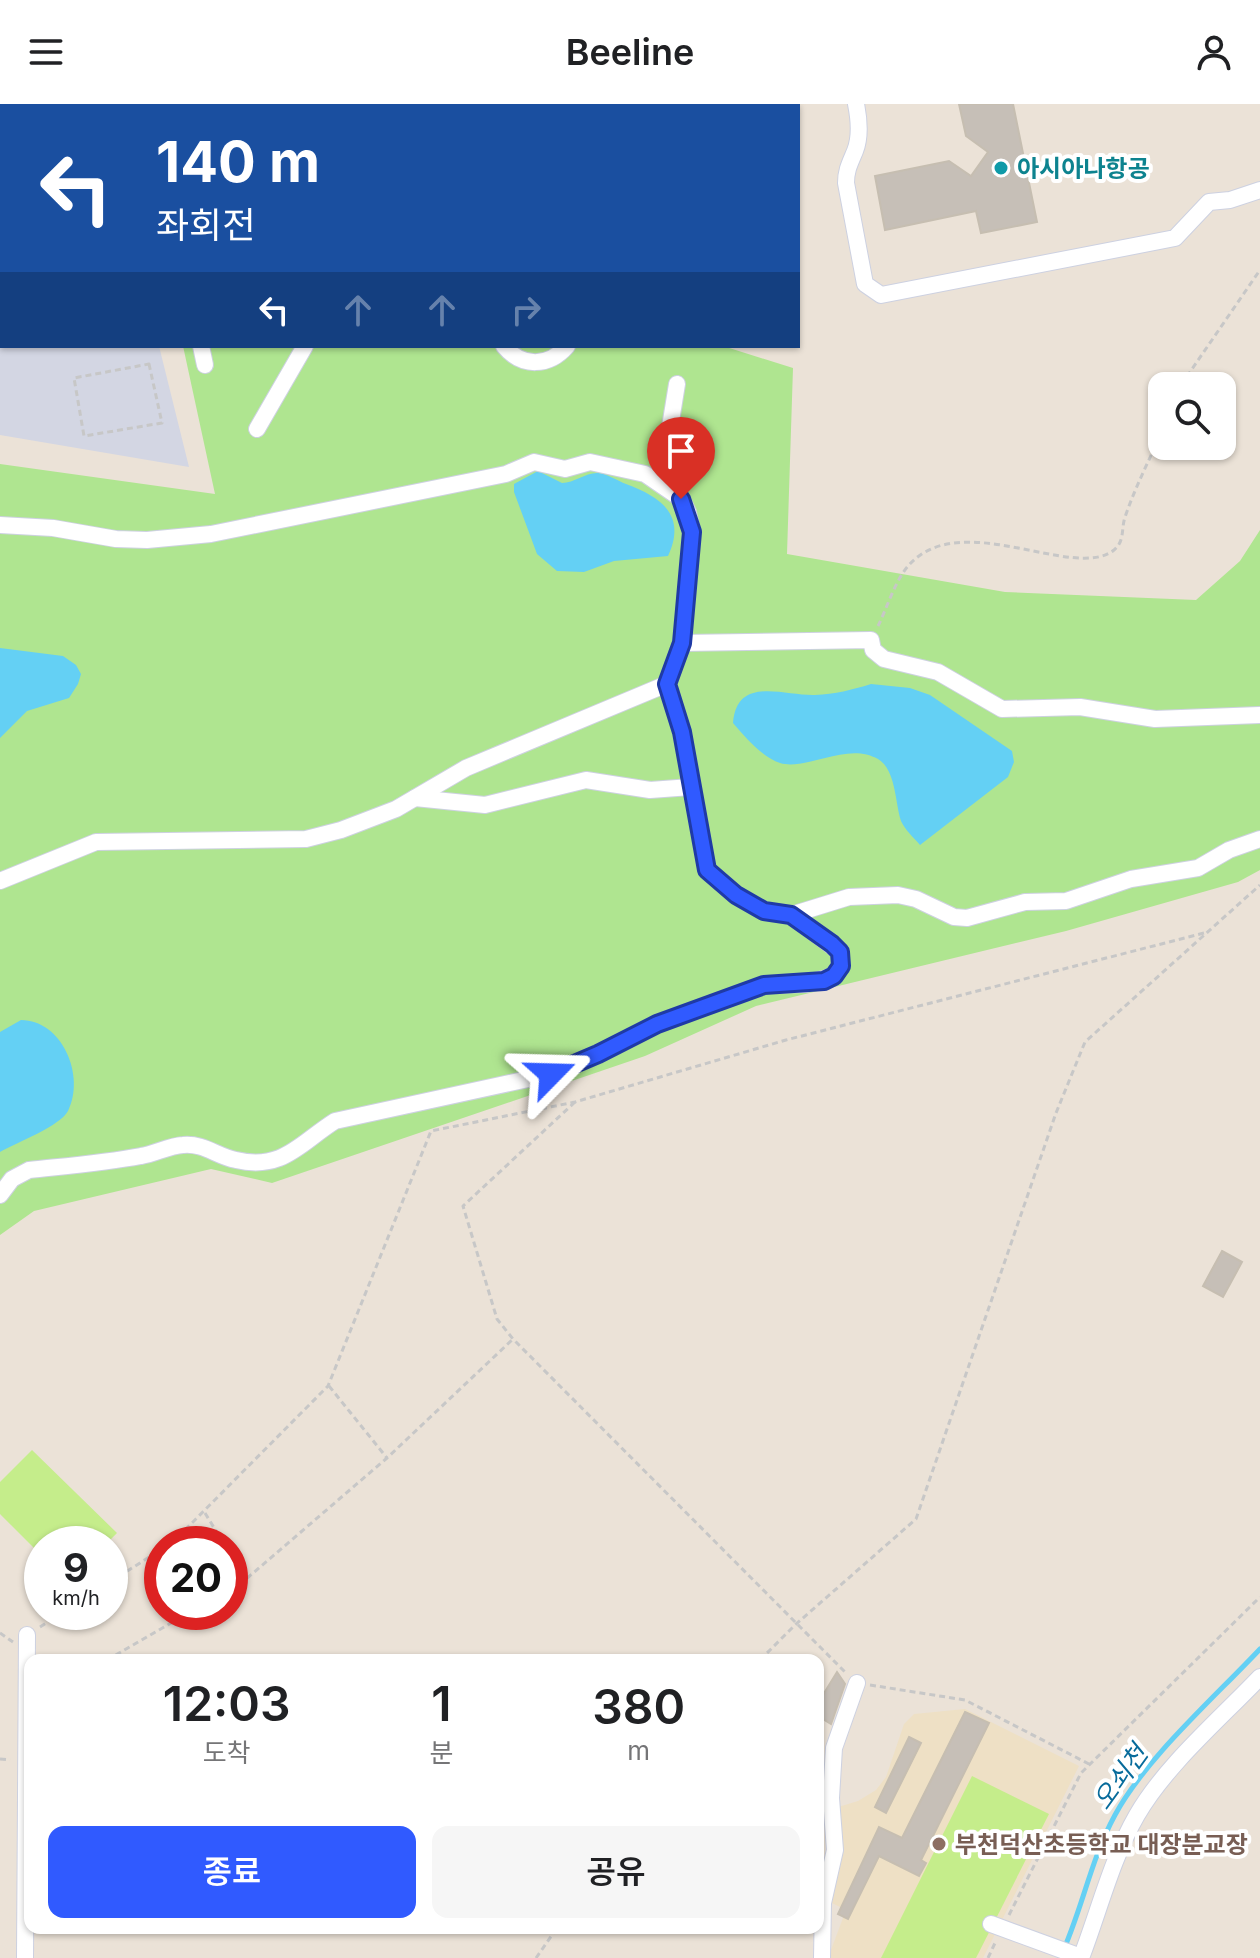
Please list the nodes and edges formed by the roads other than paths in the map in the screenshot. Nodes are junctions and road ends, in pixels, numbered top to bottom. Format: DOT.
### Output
graph roads {
  1 [pos="856,104"];
  2 [pos="1260,190"];
  3 [pos="201,348"];
  4 [pos="304,348"];
  5 [pos="564,348"];
  6 [pos="504,349"];
  7 [pos="205,365"];
  8 [pos="677,384"];
  9 [pos="257,429"];
  10 [pos="681,499"];
  11 [pos="0,525"];
  12 [pos="682,643"];
  13 [pos="667,684"];
  14 [pos="1260,715"];
  15 [pos="691,787"];
  16 [pos="415,798"];
  17 [pos="1260,839"];
  18 [pos="0,881"];
  19 [pos="791,915"];
  20 [pos="0,1195"];
  21 [pos="27,1635"];
  22 [pos="27,1654"];
  23 [pos="1260,1677"];
  24 [pos="857,1683"];
  25 [pos="824,1899"];
  26 [pos="997,1927"];
  27 [pos="25,1934"];
  28 [pos="822,1934"];
  29 [pos="25,1958"];
  30 [pos="822,1958"];
  31 [pos="1081,1958"];
  1 -- 2 [label="street"];
  3 -- 7 [label="street"];
  4 -- 9 [label="street"];
  5 -- 6 [label="street"];
  8 -- 10 [label="street"];
  10 -- 11 [label="street"];
  10 -- 12 [label="street"];
  12 -- 13 [label="street"];
  12 -- 14 [label="street"];
  13 -- 15 [label="street"];
  13 -- 16 [label="street"];
  15 -- 16 [label="street"];
  15 -- 19 [label="street"];
  16 -- 18 [label="street"];
  17 -- 19 [label="street"];
  19 -- 20 [label="street"];
  21 -- 22 [label="street"];
  23 -- 31 [label="street"];
  24 -- 25 [label="street"];
  26 -- 31 [label="street"];
  27 -- 29 [label="street"];
  28 -- 30 [label="street"];
}
